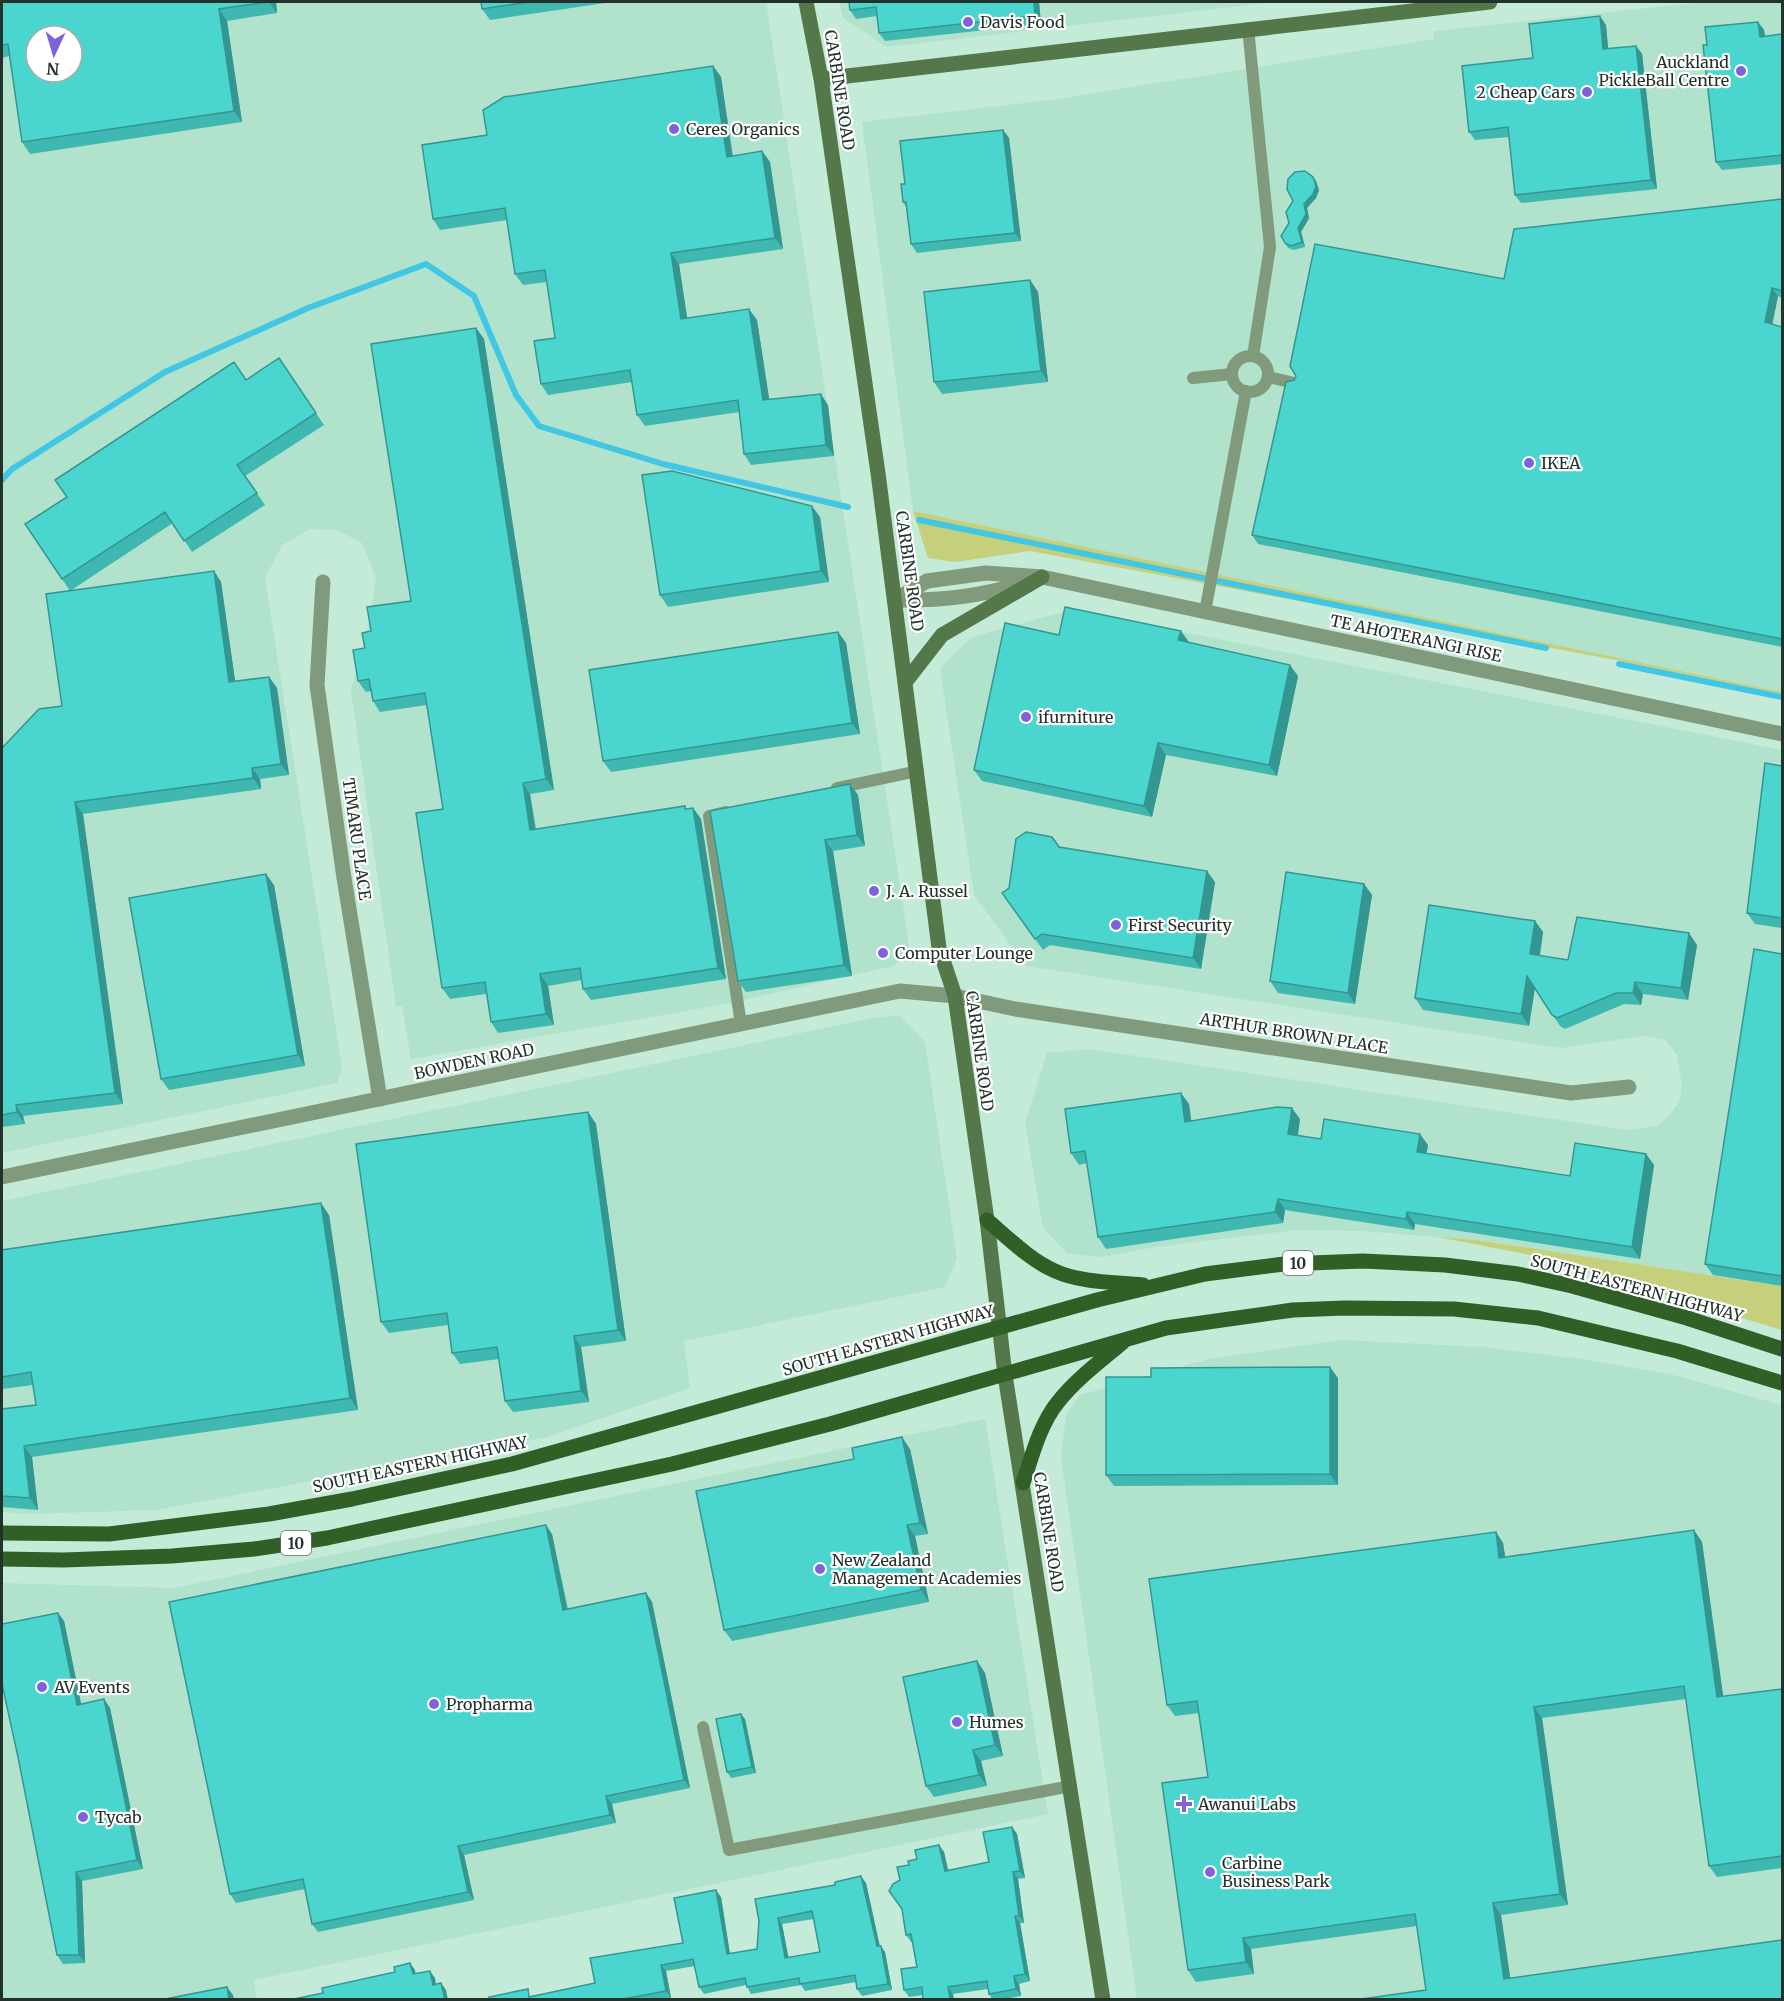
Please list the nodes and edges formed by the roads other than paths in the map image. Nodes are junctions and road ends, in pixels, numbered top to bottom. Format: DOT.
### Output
graph roads {
  1 [pos="806,2"];
  2 [pos="1490,2"];
  3 [pos="1248,28"];
  4 [pos="821,79"];
  5 [pos="1253,356"];
  6 [pos="1232,374"];
  7 [pos="1268,377"];
  8 [pos="1193,378"];
  9 [pos="1294,383"];
  10 [pos="1246,392"];
  11 [pos="1042,577"];
  12 [pos="323,582"];
  13 [pos="895,600"];
  14 [pos="1205,612"];
  15 [pos="907,680"];
  16 [pos="1782,734"];
  17 [pos="918,771"];
  18 [pos="820,792"];
  19 [pos="743,809"];
  20 [pos="955,996"];
  21 [pos="741,1024"];
  22 [pos="1629,1086"];
  23 [pos="380,1099"];
  24 [pos="2,1177"];
  25 [pos="987,1220"];
  26 [pos="1152,1286"];
  27 [pos="1000,1327"];
  28 [pos="1128,1338"];
  29 [pos="1782,1349"];
  30 [pos="1005,1375"];
  31 [pos="1782,1383"];
  32 [pos="1023,1483"];
  33 [pos="2,1533"];
  34 [pos="2,1559"];
  35 [pos="703,1727"];
  36 [pos="1071,1786"];
  37 [pos="1103,2000"];
  1 -- 4 [label="main road, CARBINE ROAD"];
  2 -- 3 [label="main road"];
  3 -- 4 [label="main road"];
  3 -- 5 [label="lane"];
  4 -- 13 [label="main road, CARBINE ROAD"];
  5 -- 6 [label="lane"];
  5 -- 7 [label="lane"];
  6 -- 8 [label="lane"];
  6 -- 10 [label="lane"];
  7 -- 9 [label="lane"];
  7 -- 10 [label="lane"];
  10 -- 14 [label="lane"];
  11 -- 13 [label="street, TE AHOTERANGI RISE"];
  11 -- 13 [label="street, TE AHOTERANGI RISE"];
  11 -- 14 [label="street, TE AHOTERANGI RISE"];
  11 -- 15 [label="main road"];
  12 -- 23 [label="street, TIMARU PLACE"];
  13 -- 15 [label="main road, CARBINE ROAD"];
  14 -- 16 [label="street, TE AHOTERANGI RISE"];
  15 -- 17 [label="main road, CARBINE ROAD"];
  17 -- 18 [label="lane"];
  17 -- 20 [label="main road, CARBINE ROAD"];
  19 -- 21 [label="lane"];
  20 -- 21 [label="street, BOWDEN ROAD"];
  20 -- 22 [label="street, ARTHUR BROWN PLACE"];
  20 -- 25 [label="main road, CARBINE ROAD"];
  21 -- 23 [label="street, BOWDEN ROAD"];
  23 -- 24 [label="street, BOWDEN ROAD"];
  25 -- 26 [label="main road"];
  25 -- 27 [label="main road, CARBINE ROAD"];
  26 -- 27 [label="main road, SOUTH EASTERN HIGHWAY / 10"];
  26 -- 29 [label="main road, SOUTH EASTERN HIGHWAY / 10"];
  27 -- 30 [label="main road, CARBINE ROAD"];
  27 -- 33 [label="main road, SOUTH EASTERN HIGHWAY / 10"];
  28 -- 30 [label="main road, 10"];
  28 -- 31 [label="main road, 10"];
  28 -- 32 [label="main road"];
  30 -- 32 [label="main road, CARBINE ROAD"];
  30 -- 34 [label="main road, 10"];
  32 -- 36 [label="main road, CARBINE ROAD"];
  35 -- 36 [label="lane"];
  36 -- 37 [label="main road, CARBINE ROAD"];
}
